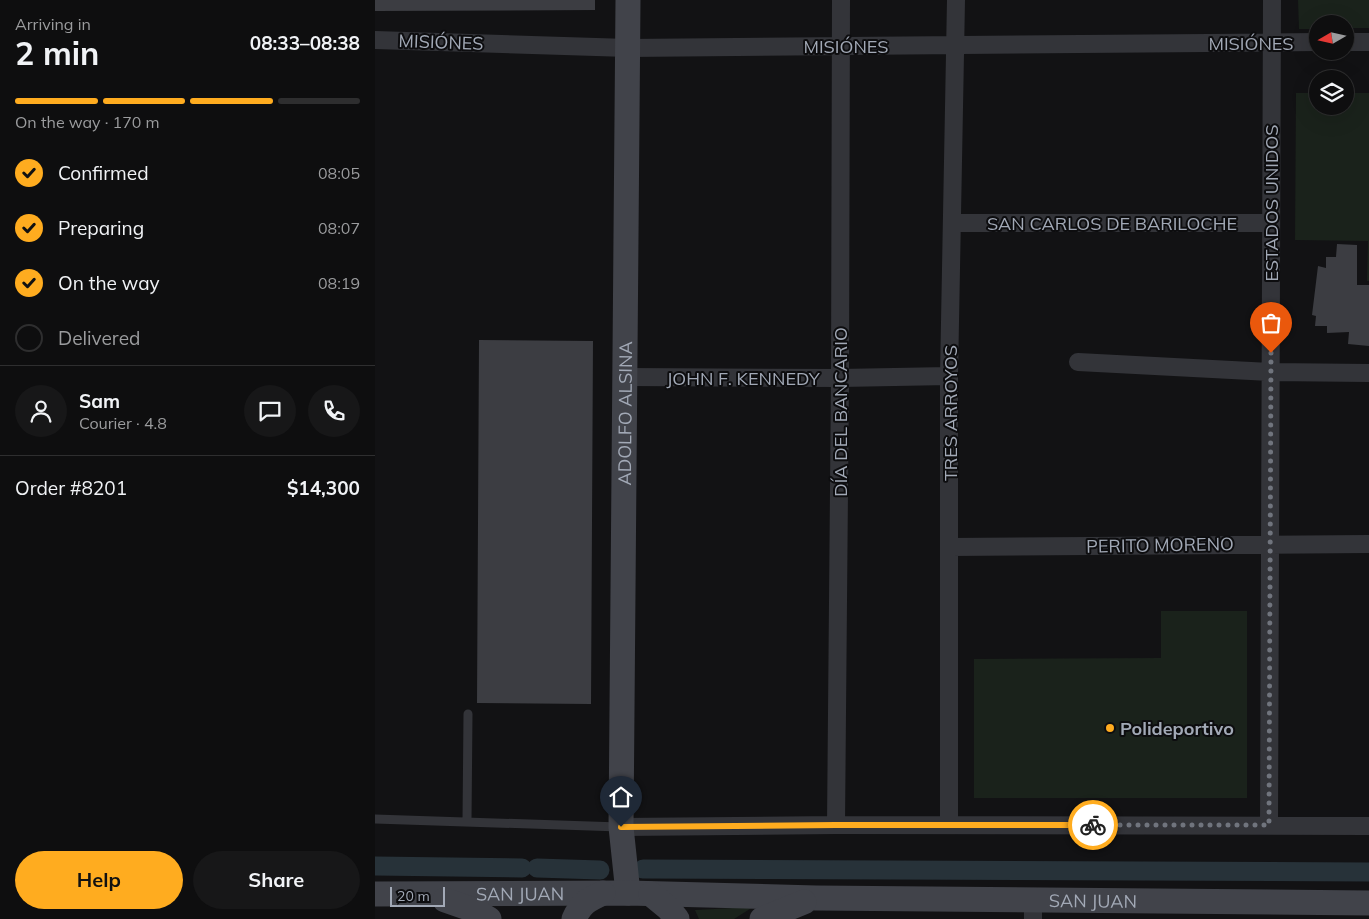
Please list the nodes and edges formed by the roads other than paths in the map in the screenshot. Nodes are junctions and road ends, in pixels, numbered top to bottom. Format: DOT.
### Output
graph roads {
  1 [pos="628,0"];
  2 [pos="841,0"];
  3 [pos="956,0"];
  4 [pos="1272,0"];
  5 [pos="375,40"];
  6 [pos="1272,42"];
  7 [pos="1309,42"];
  8 [pos="1354,42"];
  9 [pos="1369,42"];
  10 [pos="841,45"];
  11 [pos="957,46"];
  12 [pos="628,48"];
  13 [pos="953,223"];
  14 [pos="1271,223"];
  15 [pos="1078,362"];
  16 [pos="1270,372"];
  17 [pos="1369,373"];
  18 [pos="949,376"];
  19 [pos="626,377"];
  20 [pos="840,378"];
  21 [pos="1270,543"];
  22 [pos="1369,544"];
  23 [pos="950,547"];
  24 [pos="468,714"];
  25 [pos="375,819"];
  26 [pos="467,821"];
  27 [pos="836,825"];
  28 [pos="949,825"];
  29 [pos="1269,825"];
  30 [pos="1369,826"];
  31 [pos="621,827"];
  32 [pos="603,893"];
  33 [pos="375,894"];
  34 [pos="413,894"];
  35 [pos="639,894"];
  36 [pos="815,898"];
  37 [pos="1369,903"];
  38 [pos="1033,910"];
  39 [pos="489,919"];
  40 [pos="574,919"];
  41 [pos="677,919"];
  42 [pos="762,919"];
  1 -- 12 [label="main road, ADOLFO ALSINA"];
  2 -- 10 [label="street, DÍA DEL BANCARIO"];
  3 -- 11 [label="street, TRES ARROYOS"];
  4 -- 6 [label="street, ESTADOS UNIDOS"];
  5 -- 12 [label="street, MISIÓNES"];
  6 -- 7 [label="street, MISIÓNES"];
  6 -- 11 [label="street, MISIÓNES"];
  6 -- 14 [label="street, ESTADOS UNIDOS"];
  8 -- 9 [label="street"];
  10 -- 11 [label="street, MISIÓNES"];
  10 -- 12 [label="street, MISIÓNES"];
  10 -- 20 [label="street, DÍA DEL BANCARIO"];
  11 -- 13 [label="street, TRES ARROYOS"];
  12 -- 19 [label="main road, ADOLFO ALSINA"];
  13 -- 14 [label="street, SAN CARLOS DE BARILOCHE"];
  13 -- 18 [label="street, TRES ARROYOS"];
  14 -- 16 [label="street, ESTADOS UNIDOS"];
  15 -- 16 [label="street"];
  16 -- 17 [label="street"];
  16 -- 21 [label="street, ESTADOS UNIDOS"];
  18 -- 20 [label="street, JOHN F. KENNEDY"];
  18 -- 23 [label="street, TRES ARROYOS"];
  19 -- 20 [label="street, JOHN F. KENNEDY"];
  19 -- 31 [label="main road, ADOLFO ALSINA"];
  20 -- 27 [label="street, DÍA DEL BANCARIO"];
  21 -- 22 [label="street, PERITO MORENO"];
  21 -- 23 [label="street, PERITO MORENO"];
  21 -- 29 [label="street, ESTADOS UNIDOS"];
  23 -- 28 [label="street, TRES ARROYOS"];
  24 -- 26 [label="lane"];
  25 -- 26 [label="lane"];
  26 -- 31 [label="lane"];
  27 -- 28 [label="street"];
  27 -- 31 [label="street"];
  28 -- 29 [label="street"];
  29 -- 30 [label="street"];
  31 -- 35 [label="main road, ADOLFO ALSINA"];
  32 -- 34 [label="main road, SAN JUAN"];
  32 -- 35 [label="main road, SAN JUAN"];
  32 -- 40 [label="main road"];
  33 -- 34 [label="main road, SAN JUAN"];
  34 -- 39 [label="main road, SAN JUAN"];
  35 -- 36 [label="main road, SAN JUAN"];
  35 -- 41 [label="main road"];
  36 -- 38 [label="main road, SAN JUAN"];
  36 -- 42 [label="main road, SAN JUAN"];
  37 -- 38 [label="main road, SAN JUAN"];
}
